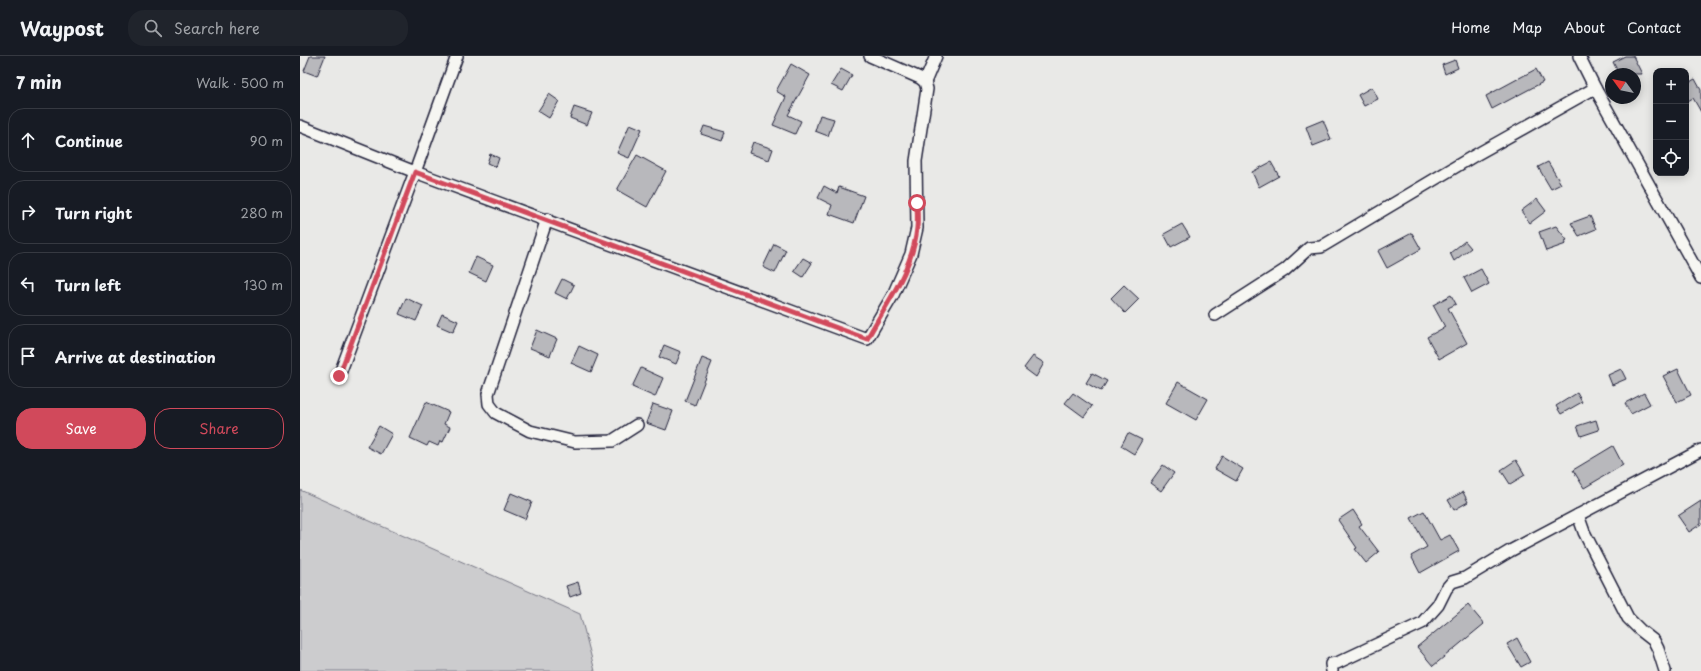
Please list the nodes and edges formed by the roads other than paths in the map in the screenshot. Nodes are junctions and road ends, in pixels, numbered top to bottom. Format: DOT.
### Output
graph roads {
  1 [pos="457,56"];
  2 [pos="870,56"];
  3 [pos="936,56"];
  4 [pos="1578,56"];
  5 [pos="925,82"];
  6 [pos="1595,88"];
  7 [pos="300,126"];
  8 [pos="415,172"];
  9 [pos="547,219"];
  10 [pos="1701,278"];
  11 [pos="1215,315"];
  12 [pos="339,376"];
  13 [pos="637,425"];
  14 [pos="1701,450"];
  15 [pos="1578,515"];
  16 [pos="1332,671"];
  17 [pos="1665,671"];
  1 -- 8 [label="street"];
  2 -- 5 [label="street"];
  3 -- 5 [label="street"];
  4 -- 6 [label="street"];
  5 -- 9 [label="street"];
  6 -- 10 [label="street"];
  6 -- 11 [label="street"];
  7 -- 8 [label="street"];
  8 -- 9 [label="street"];
  8 -- 12 [label="street"];
  9 -- 13 [label="street"];
  14 -- 15 [label="street"];
  15 -- 16 [label="street"];
  15 -- 17 [label="street"];
}
